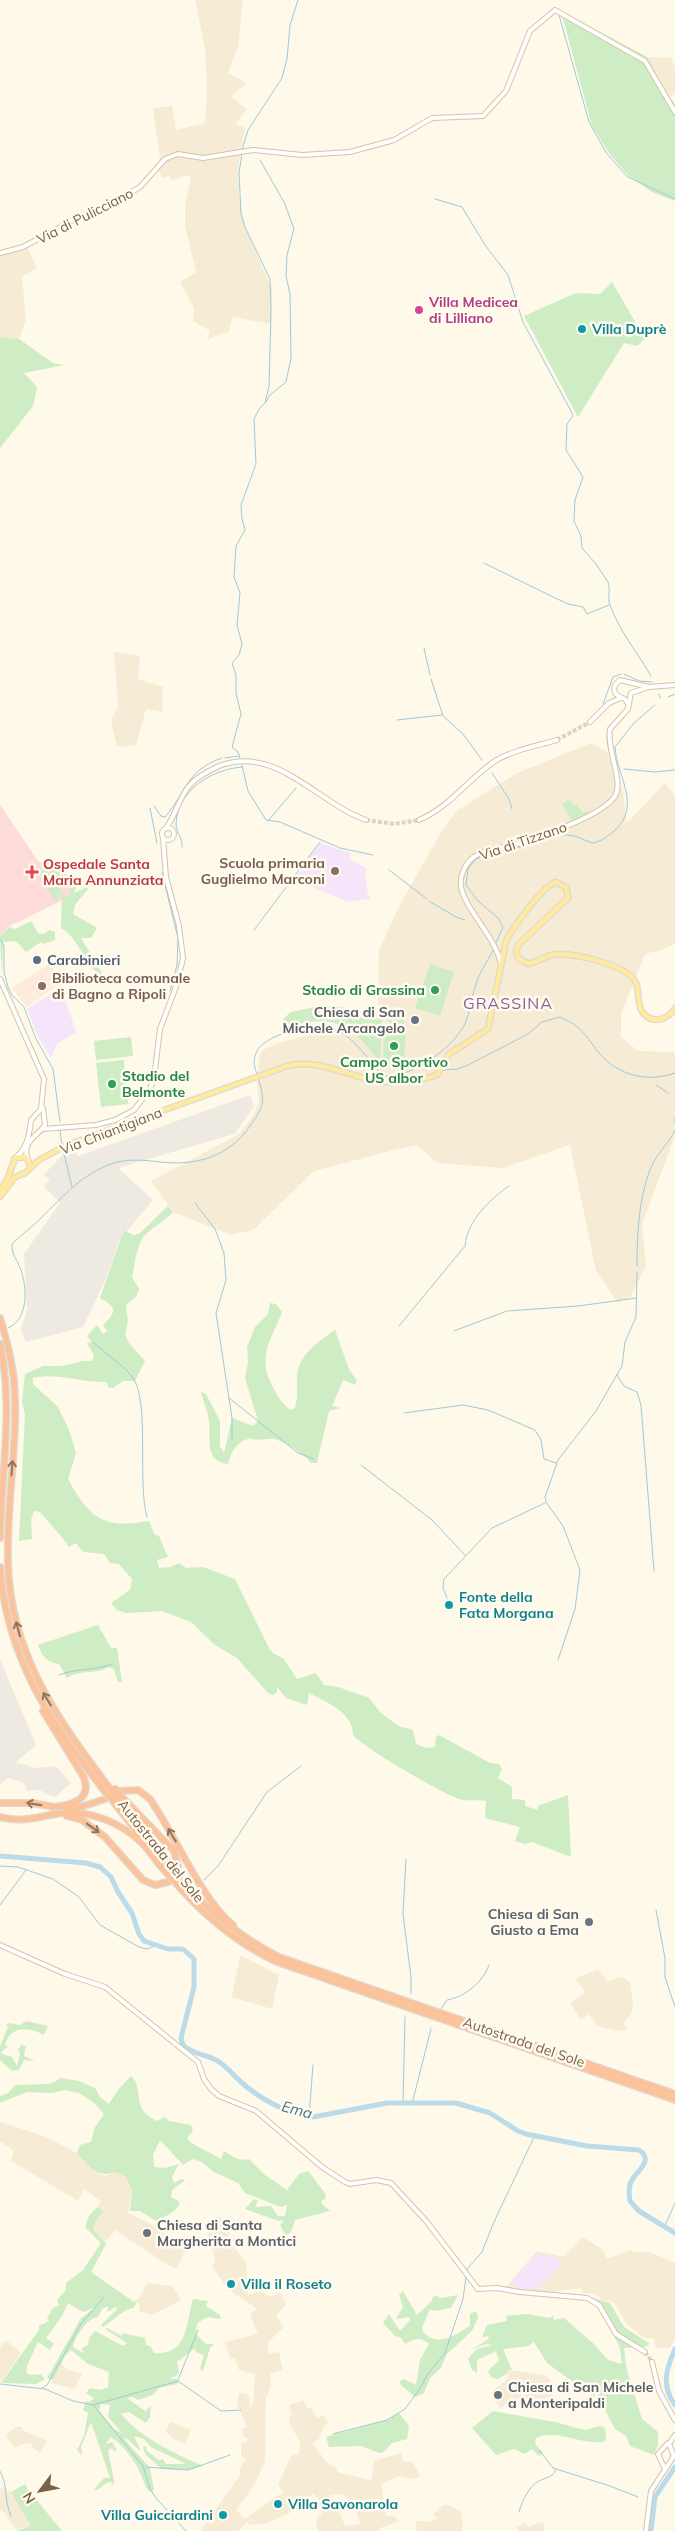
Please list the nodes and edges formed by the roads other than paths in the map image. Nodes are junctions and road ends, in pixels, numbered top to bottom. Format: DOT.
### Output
graph roads {
  1 [pos="675,112"];
  2 [pos="0,253"];
  3 [pos="628,682"];
  4 [pos="675,685"];
  5 [pos="649,687"];
  6 [pos="614,690"];
  7 [pos="631,693"];
  8 [pos="622,698"];
  9 [pos="605,706"];
  10 [pos="628,707"];
  11 [pos="590,722"];
  12 [pos="557,740"];
  13 [pos="173,816"];
  14 [pos="366,820"];
  15 [pos="418,820"];
  16 [pos="166,828"];
  17 [pos="172,830"];
  18 [pos="163,838"];
  19 [pos="169,840"];
  20 [pos="165,847"];
  21 [pos="500,964"];
  22 [pos="0,979"];
  23 [pos="675,1008"];
  24 [pos="42,1101"];
  25 [pos="36,1116"];
  26 [pos="44,1119"];
  27 [pos="31,1126"];
  28 [pos="57,1126"];
  29 [pos="41,1129"];
  30 [pos="16,1157"];
  31 [pos="29,1160"];
  32 [pos="40,1160"];
  33 [pos="11,1166"];
  34 [pos="30,1168"];
  35 [pos="25,1173"];
  36 [pos="0,1191"];
  37 [pos="0,1197"];
  38 [pos="0,1318"];
  39 [pos="0,1344"];
  40 [pos="0,1538"];
  41 [pos="0,1567"];
  42 [pos="13,1641"];
  43 [pos="113,1794"];
  44 [pos="0,1803"];
  45 [pos="52,1807"];
  46 [pos="47,1816"];
  47 [pos="0,1817"];
  48 [pos="177,1870"];
  49 [pos="171,1880"];
  50 [pos="0,1945"];
  51 [pos="269,1952"];
  52 [pos="675,2094"];
  53 [pos="675,2100"];
  54 [pos="645,2352"];
  55 [pos="652,2362"];
  56 [pos="675,2420"];
  57 [pos="675,2435"];
  58 [pos="670,2440"];
  59 [pos="663,2448"];
  60 [pos="670,2449"];
  61 [pos="667,2463"];
  62 [pos="646,2531"];
  1 -- 2 [label="street, Via di Pulicciano"];
  3 -- 5 [label="street"];
  3 -- 6 [label="street"];
  3 -- 7 [label="street"];
  4 -- 5 [label="street"];
  5 -- 7 [label="street"];
  6 -- 8 [label="street"];
  6 -- 9 [label="street"];
  7 -- 8 [label="street"];
  7 -- 10 [label="street"];
  8 -- 9 [label="street"];
  8 -- 10 [label="street"];
  9 -- 11 [label="street"];
  10 -- 21 [label="street, Via di Tizzano"];
  12 -- 15 [label="street"];
  13 -- 14 [label="street"];
  13 -- 16 [label="street"];
  13 -- 17 [label="street"];
  16 -- 17 [label="street"];
  16 -- 18 [label="street"];
  17 -- 19 [label="street"];
  18 -- 19 [label="street"];
  18 -- 20 [label="street"];
  19 -- 20 [label="street"];
  20 -- 28 [label="street"];
  21 -- 23 [label="main road, Via Chiantigiana"];
  21 -- 32 [label="main road, Via Chiantigiana"];
  22 -- 24 [label="street"];
  24 -- 25 [label="street"];
  24 -- 26 [label="street"];
  25 -- 26 [label="street"];
  25 -- 27 [label="street"];
  26 -- 28 [label="street"];
  26 -- 29 [label="street"];
  27 -- 29 [label="street"];
  27 -- 30 [label="street"];
  28 -- 29 [label="street"];
  29 -- 31 [label="street"];
  30 -- 31 [label="main road, Via Chiantigiana"];
  30 -- 33 [label="main road"];
  31 -- 32 [label="main road, Via Chiantigiana"];
  31 -- 34 [label="main road"];
  32 -- 34 [label="main road, Via Chiantigiana"];
  33 -- 35 [label="main road"];
  33 -- 36 [label="main road"];
  34 -- 35 [label="main road, Via Chiantigiana"];
  35 -- 37 [label="main road, Via Chiantigiana"];
  43 -- 38 [label="highway, Autostrada del Sole, one-way"];
  39 -- 40 [label="highway"];
  41 -- 42 [label="highway, Autostrada del Sole"];
  42 -- 43 [label="highway, Autostrada del Sole"];
  42 -- 45 [label="highway"];
  43 -- 45 [label="highway"];
  43 -- 48 [label="highway, Autostrada del Sole"];
  43 -- 48 [label="highway"];
  43 -- 49 [label="highway, Autostrada del Sole"];
  51 -- 43 [label="highway, one-way"];
  45 -- 44 [label="highway, one-way"];
  46 -- 47 [label="highway"];
  46 -- 49 [label="highway"];
  46 -- 49 [label="highway, one-way"];
  48 -- 51 [label="highway, Autostrada del Sole"];
  49 -- 53 [label="highway, Autostrada del Sole"];
  50 -- 54 [label="street"];
  51 -- 52 [label="highway, Autostrada del Sole"];
  55 -- 56 [label="street"];
  57 -- 58 [label="street"];
  58 -- 59 [label="street"];
  58 -- 60 [label="street"];
  59 -- 60 [label="street"];
  59 -- 61 [label="street"];
  60 -- 61 [label="street"];
  61 -- 62 [label="street"];
}
